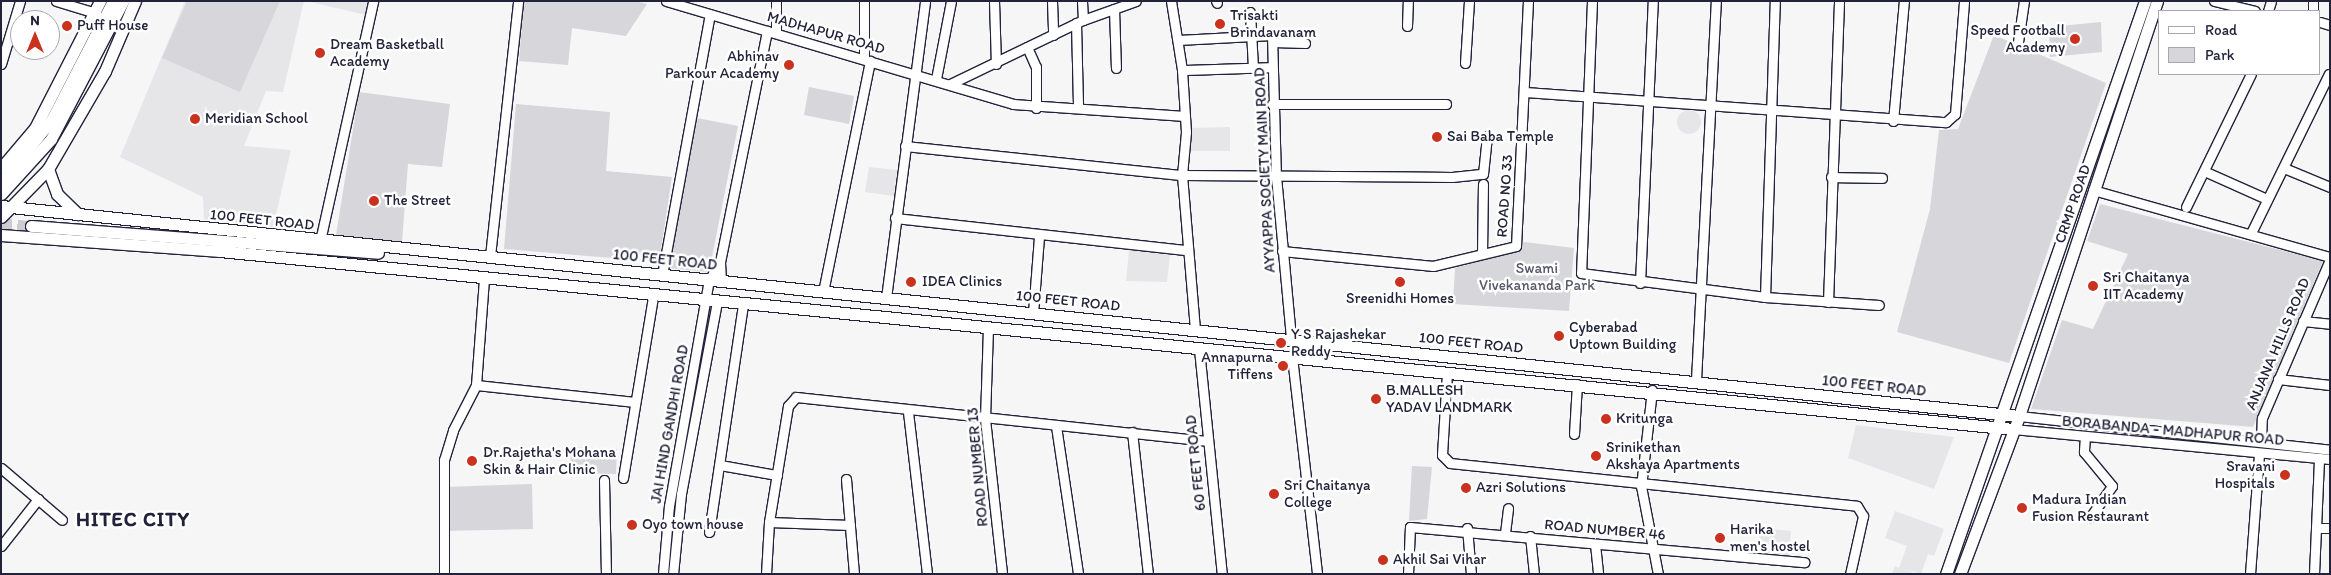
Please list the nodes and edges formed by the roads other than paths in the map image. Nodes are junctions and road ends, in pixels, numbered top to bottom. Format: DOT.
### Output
graph roads {
  1 [pos="20,1"];
  2 [pos="56,1"];
  3 [pos="100,1"];
  4 [pos="114,1"];
  5 [pos="123,1"];
  6 [pos="135,1"];
  7 [pos="373,1"];
  8 [pos="518,1"];
  9 [pos="666,1"];
  10 [pos="776,1"];
  11 [pos="864,1"];
  12 [pos="925,1"];
  13 [pos="952,1"];
  14 [pos="994,1"];
  15 [pos="1052,1"];
  16 [pos="1082,1"];
  17 [pos="1136,1"];
  18 [pos="1171,1"];
  19 [pos="1408,1"];
  20 [pos="1469,1"];
  21 [pos="1528,1"];
  22 [pos="1592,1"];
  23 [pos="1653,1"];
  24 [pos="1716,1"];
  25 [pos="1775,1"];
  26 [pos="1839,1"];
  27 [pos="1904,1"];
  28 [pos="1964,1"];
  29 [pos="2024,1"];
  30 [pos="2145,1"];
  31 [pos="2157,1"];
  32 [pos="2235,4"];
  33 [pos="2219,5"];
  34 [pos="698,6"];
  35 [pos="1116,6"];
  36 [pos="2250,10"];
  37 [pos="1250,12"];
  38 [pos="96,13"];
  39 [pos="710,14"];
  40 [pos="1079,22"];
  41 [pos="1407,26"];
  42 [pos="771,32"];
  43 [pos="1252,33"];
  44 [pos="1053,35"];
  45 [pos="1178,40"];
  46 [pos="1273,42"];
  47 [pos="2018,42"];
  48 [pos="1305,43"];
  49 [pos="1027,47"];
  50 [pos="867,60"];
  51 [pos="1465,63"];
  52 [pos="1,64"];
  53 [pos="996,64"];
  54 [pos="1271,67"];
  55 [pos="1116,68"];
  56 [pos="1253,68"];
  57 [pos="1182,70"];
  58 [pos="915,73"];
  59 [pos="2329,74"];
  60 [pos="2251,75"];
  61 [pos="936,79"];
  62 [pos="950,84"];
  63 [pos="1524,92"];
  64 [pos="1586,98"];
  65 [pos="1648,102"];
  66 [pos="1272,104"];
  67 [pos="1446,104"];
  68 [pos="1078,107"];
  69 [pos="1036,108"];
  70 [pos="1712,108"];
  71 [pos="1772,112"];
  72 [pos="1185,116"];
  73 [pos="1834,116"];
  74 [pos="1893,120"];
  75 [pos="1487,136"];
  76 [pos="905,146"];
  77 [pos="6,160"];
  78 [pos="1,168"];
  79 [pos="2284,168"];
  80 [pos="48,169"];
  81 [pos="2204,171"];
  82 [pos="1182,175"];
  83 [pos="1276,176"];
  84 [pos="1831,177"];
  85 [pos="1882,178"];
  86 [pos="1,183"];
  87 [pos="1483,184"];
  88 [pos="2330,186"];
  89 [pos="2093,190"];
  90 [pos="1,194"];
  91 [pos="2267,199"];
  92 [pos="6,207"];
  93 [pos="2186,207"];
  94 [pos="78,215"];
  95 [pos="1,218"];
  96 [pos="895,218"];
  97 [pos="31,226"];
  98 [pos="2251,233"];
  99 [pos="1,235"];
  100 [pos="1039,236"];
  101 [pos="320,241"];
  102 [pos="1187,250"];
  103 [pos="432,251"];
  104 [pos="1282,251"];
  105 [pos="1482,254"];
  106 [pos="490,256"];
  107 [pos="2330,258"];
  108 [pos="720,262"];
  109 [pos="590,267"];
  110 [pos="662,275"];
  111 [pos="484,279"];
  112 [pos="709,280"];
  113 [pos="721,281"];
  114 [pos="1640,283"];
  115 [pos="587,289"];
  116 [pos="1701,289"];
  117 [pos="823,292"];
  118 [pos="653,296"];
  119 [pos="1765,297"];
  120 [pos="886,298"];
  121 [pos="711,301"];
  122 [pos="1828,302"];
  123 [pos="743,304"];
  124 [pos="1879,305"];
  125 [pos="1033,313"];
  126 [pos="2303,321"];
  127 [pos="2330,324"];
  128 [pos="988,328"];
  129 [pos="1195,329"];
  130 [pos="1291,338"];
  131 [pos="1198,349"];
  132 [pos="1292,357"];
  133 [pos="1496,361"];
  134 [pos="1447,373"];
  135 [pos="1495,377"];
  136 [pos="2278,379"];
  137 [pos="1696,380"];
  138 [pos="1577,384"];
  139 [pos="2330,384"];
  140 [pos="476,385"];
  141 [pos="1652,390"];
  142 [pos="635,402"];
  143 [pos="908,412"];
  144 [pos="2004,415"];
  145 [pos="2019,416"];
  146 [pos="984,419"];
  147 [pos="1056,426"];
  148 [pos="1998,428"];
  149 [pos="2013,429"];
  150 [pos="1132,432"];
  151 [pos="1574,434"];
  152 [pos="2085,436"];
  153 [pos="1207,441"];
  154 [pos="2262,442"];
  155 [pos="2330,450"];
  156 [pos="2259,453"];
  157 [pos="2319,458"];
  158 [pos="2330,460"];
  159 [pos="720,465"];
  160 [pos="1,468"];
  161 [pos="777,475"];
  162 [pos="623,478"];
  163 [pos="846,479"];
  164 [pos="604,480"];
  165 [pos="1641,486"];
  166 [pos="38,499"];
  167 [pos="1508,508"];
  168 [pos="2090,517"];
  169 [pos="62,520"];
  170 [pos="769,522"];
  171 [pos="850,525"];
  172 [pos="1467,528"];
  173 [pos="2316,528"];
  174 [pos="2330,528"];
  175 [pos="709,532"];
  176 [pos="1505,533"];
  177 [pos="1530,536"];
  178 [pos="1595,544"];
  179 [pos="1,546"];
  180 [pos="1654,548"];
  181 [pos="1804,562"];
  182 [pos="444,574"];
  183 [pos="606,574"];
  184 [pos="663,574"];
  185 [pos="673,574"];
  186 [pos="766,574"];
  187 [pos="854,574"];
  188 [pos="927,574"];
  189 [pos="1002,574"];
  190 [pos="1078,574"];
  191 [pos="1148,574"];
  192 [pos="1222,574"];
  193 [pos="1317,574"];
  194 [pos="1407,574"];
  195 [pos="1471,574"];
  196 [pos="1534,574"];
  197 [pos="1598,574"];
  198 [pos="1658,574"];
  199 [pos="1850,574"];
  200 [pos="1946,574"];
  201 [pos="1960,574"];
  202 [pos="2250,574"];
  203 [pos="2314,574"];
  1 -- 52 [label="street"];
  2 -- 38 [label="street"];
  3 -- 38 [label="main road"];
  4 -- 86 [label="main road"];
  5 -- 90 [label="main road"];
  6 -- 80 [label="main road"];
  7 -- 101 [label="street"];
  8 -- 106 [label="street"];
  9 -- 34 [label="street, MADHAPUR ROAD"];
  10 -- 42 [label="street"];
  11 -- 50 [label="street"];
  12 -- 58 [label="street"];
  13 -- 61 [label="street"];
  14 -- 53 [label="street"];
  15 -- 44 [label="street"];
  16 -- 40 [label="street"];
  17 -- 35 [label="street"];
  18 -- 45 [label="street"];
  19 -- 41 [label="street"];
  20 -- 51 [label="street"];
  21 -- 63 [label="street, ROAD NO 33"];
  22 -- 64 [label="street"];
  23 -- 65 [label="street"];
  24 -- 70 [label="street"];
  25 -- 71 [label="street"];
  26 -- 73 [label="street"];
  27 -- 74 [label="street"];
  28 -- 74 [label="street"];
  29 -- 47 [label="street"];
  30 -- 144 [label="main road, CRMP ROAD"];
  31 -- 89 [label="main road, CRMP ROAD"];
  32 -- 33 [label="street"];
  32 -- 36 [label="street"];
  34 -- 39 [label="street, MADHAPUR ROAD"];
  35 -- 40 [label="street"];
  35 -- 55 [label="street"];
  37 -- 43 [label="street"];
  38 -- 77 [label="main road"];
  39 -- 42 [label="street, MADHAPUR ROAD"];
  39 -- 110 [label="street"];
  40 -- 44 [label="street"];
  40 -- 68 [label="street"];
  42 -- 50 [label="street, MADHAPUR ROAD"];
  42 -- 108 [label="street"];
  43 -- 45 [label="street"];
  43 -- 46 [label="street"];
  43 -- 56 [label="street"];
  44 -- 49 [label="street"];
  45 -- 57 [label="street"];
  46 -- 48 [label="street"];
  46 -- 54 [label="street, AYYAPPA SOCIETY MAIN ROAD"];
  49 -- 53 [label="street"];
  49 -- 69 [label="street"];
  50 -- 58 [label="street, MADHAPUR ROAD"];
  50 -- 117 [label="street"];
  53 -- 62 [label="street"];
  54 -- 56 [label="street"];
  54 -- 66 [label="street, AYYAPPA SOCIETY MAIN ROAD"];
  56 -- 57 [label="street"];
  57 -- 72 [label="street"];
  58 -- 61 [label="street, MADHAPUR ROAD"];
  58 -- 76 [label="street"];
  59 -- 79 [label="street"];
  60 -- 81 [label="street"];
  61 -- 62 [label="street, MADHAPUR ROAD"];
  62 -- 69 [label="street, MADHAPUR ROAD"];
  63 -- 64 [label="street"];
  63 -- 105 [label="street, ROAD NO 33"];
  64 -- 65 [label="street"];
  64 -- 114 [label="street"];
  65 -- 70 [label="street"];
  65 -- 114 [label="street"];
  66 -- 67 [label="street"];
  66 -- 83 [label="street, AYYAPPA SOCIETY MAIN ROAD"];
  68 -- 69 [label="street, MADHAPUR ROAD"];
  68 -- 72 [label="street, MADHAPUR ROAD"];
  70 -- 71 [label="street"];
  70 -- 116 [label="street"];
  71 -- 73 [label="street"];
  71 -- 119 [label="street"];
  72 -- 82 [label="street"];
  73 -- 74 [label="street"];
  73 -- 84 [label="street"];
  75 -- 83 [label="street"];
  76 -- 82 [label="street"];
  76 -- 96 [label="street"];
  77 -- 78 [label="main road"];
  79 -- 88 [label="street"];
  79 -- 91 [label="street"];
  80 -- 92 [label="main road"];
  80 -- 94 [label="main road"];
  81 -- 91 [label="street"];
  81 -- 93 [label="street"];
  82 -- 83 [label="street"];
  82 -- 102 [label="street"];
  83 -- 104 [label="street, AYYAPPA SOCIETY MAIN ROAD"];
  84 -- 85 [label="street"];
  84 -- 122 [label="street"];
  87 -- 105 [label="street"];
  89 -- 98 [label="street"];
  89 -- 145 [label="main road, CRMP ROAD"];
  91 -- 98 [label="street"];
  92 -- 94 [label="main road, 100 FEET ROAD"];
  92 -- 95 [label="main road"];
  94 -- 101 [label="main road, 100 FEET ROAD"];
  96 -- 100 [label="street"];
  96 -- 120 [label="street"];
  97 -- 103 [label="main road"];
  98 -- 107 [label="street"];
  99 -- 111 [label="main road, 100 FEET ROAD"];
  100 -- 102 [label="street"];
  100 -- 125 [label="street"];
  101 -- 103 [label="main road, 100 FEET ROAD"];
  102 -- 129 [label="street"];
  103 -- 106 [label="main road, 100 FEET ROAD"];
  104 -- 105 [label="street, ROAD NO 33"];
  104 -- 130 [label="street, AYYAPPA SOCIETY MAIN ROAD"];
  106 -- 109 [label="main road, 100 FEET ROAD"];
  107 -- 126 [label="street, ANJANA HILLS ROAD"];
  108 -- 112 [label="street"];
  108 -- 113 [label="street"];
  109 -- 110 [label="main road, 100 FEET ROAD"];
  109 -- 115 [label="main road"];
  110 -- 112 [label="main road, 100 FEET ROAD"];
  111 -- 115 [label="main road, 100 FEET ROAD"];
  111 -- 140 [label="street"];
  112 -- 113 [label="main road, 100 FEET ROAD"];
  112 -- 121 [label="street, JAI HIND GANDHI ROAD"];
  113 -- 117 [label="main road, 100 FEET ROAD"];
  114 -- 116 [label="street"];
  115 -- 118 [label="main road, 100 FEET ROAD"];
  116 -- 119 [label="street"];
  116 -- 137 [label="street"];
  117 -- 120 [label="main road, 100 FEET ROAD"];
  118 -- 121 [label="main road, 100 FEET ROAD"];
  118 -- 142 [label="street"];
  119 -- 122 [label="street"];
  120 -- 125 [label="main road, 100 FEET ROAD"];
  121 -- 123 [label="main road, 100 FEET ROAD"];
  121 -- 184 [label="street, JAI HIND GANDHI ROAD"];
  121 -- 185 [label="street, JAI HIND GANDHI ROAD"];
  122 -- 124 [label="street"];
  123 -- 128 [label="main road, 100 FEET ROAD"];
  123 -- 159 [label="street"];
  125 -- 129 [label="main road, 100 FEET ROAD"];
  126 -- 127 [label="street"];
  126 -- 136 [label="street, ANJANA HILLS ROAD"];
  128 -- 131 [label="main road, 100 FEET ROAD"];
  128 -- 146 [label="street, ROAD NUMBER 13"];
  129 -- 130 [label="main road, 100 FEET ROAD"];
  130 -- 133 [label="main road, 100 FEET ROAD"];
  131 -- 132 [label="main road, 100 FEET ROAD"];
  131 -- 153 [label="street, 60 FEET ROAD"];
  132 -- 134 [label="main road, 100 FEET ROAD"];
  132 -- 193 [label="street"];
  133 -- 135 [label="main road"];
  133 -- 137 [label="main road, 100 FEET ROAD"];
  134 -- 135 [label="main road, 100 FEET ROAD"];
  134 -- 165 [label="street"];
  135 -- 138 [label="main road, 100 FEET ROAD"];
  136 -- 139 [label="street"];
  136 -- 154 [label="street, ANJANA HILLS ROAD"];
  137 -- 144 [label="main road, 100 FEET ROAD"];
  138 -- 141 [label="main road, 100 FEET ROAD"];
  138 -- 151 [label="street"];
  140 -- 142 [label="street"];
  140 -- 182 [label="street"];
  141 -- 148 [label="main road, 100 FEET ROAD"];
  141 -- 165 [label="street"];
  142 -- 162 [label="street"];
  143 -- 146 [label="street"];
  143 -- 161 [label="street"];
  143 -- 188 [label="street"];
  144 -- 145 [label="main road, 100 FEET ROAD"];
  144 -- 148 [label="main road, CRMP ROAD"];
  145 -- 149 [label="main road"];
  145 -- 154 [label="street"];
  146 -- 147 [label="street"];
  146 -- 189 [label="street, ROAD NUMBER 13"];
  147 -- 150 [label="street"];
  147 -- 190 [label="street"];
  148 -- 149 [label="main road, 100 FEET ROAD"];
  148 -- 200 [label="main road"];
  149 -- 152 [label="street, BORABANDA - MADHAPUR ROAD"];
  149 -- 201 [label="main road"];
  150 -- 153 [label="street"];
  150 -- 191 [label="street"];
  152 -- 156 [label="street, BORABANDA - MADHAPUR ROAD"];
  152 -- 168 [label="street"];
  153 -- 192 [label="street, 60 FEET ROAD"];
  154 -- 155 [label="street"];
  156 -- 157 [label="street, BORABANDA - MADHAPUR ROAD"];
  156 -- 202 [label="street"];
  157 -- 158 [label="street, BORABANDA - MADHAPUR ROAD"];
  157 -- 173 [label="street"];
  159 -- 161 [label="street"];
  159 -- 175 [label="street"];
  160 -- 166 [label="street"];
  161 -- 170 [label="street"];
  163 -- 171 [label="street"];
  164 -- 183 [label="street"];
  165 -- 180 [label="street"];
  165 -- 199 [label="street"];
  166 -- 169 [label="street"];
  166 -- 179 [label="street"];
  167 -- 176 [label="street"];
  170 -- 171 [label="street"];
  170 -- 186 [label="street"];
  171 -- 187 [label="street"];
  172 -- 176 [label="street, ROAD NUMBER 46"];
  172 -- 194 [label="street, ROAD NUMBER 46"];
  172 -- 195 [label="street"];
  173 -- 174 [label="street"];
  173 -- 203 [label="street"];
  176 -- 177 [label="street, ROAD NUMBER 46"];
  177 -- 178 [label="street, ROAD NUMBER 46"];
  177 -- 196 [label="street"];
  178 -- 180 [label="street, ROAD NUMBER 46"];
  178 -- 197 [label="street"];
  180 -- 181 [label="street, ROAD NUMBER 46"];
  180 -- 198 [label="street"];
}
